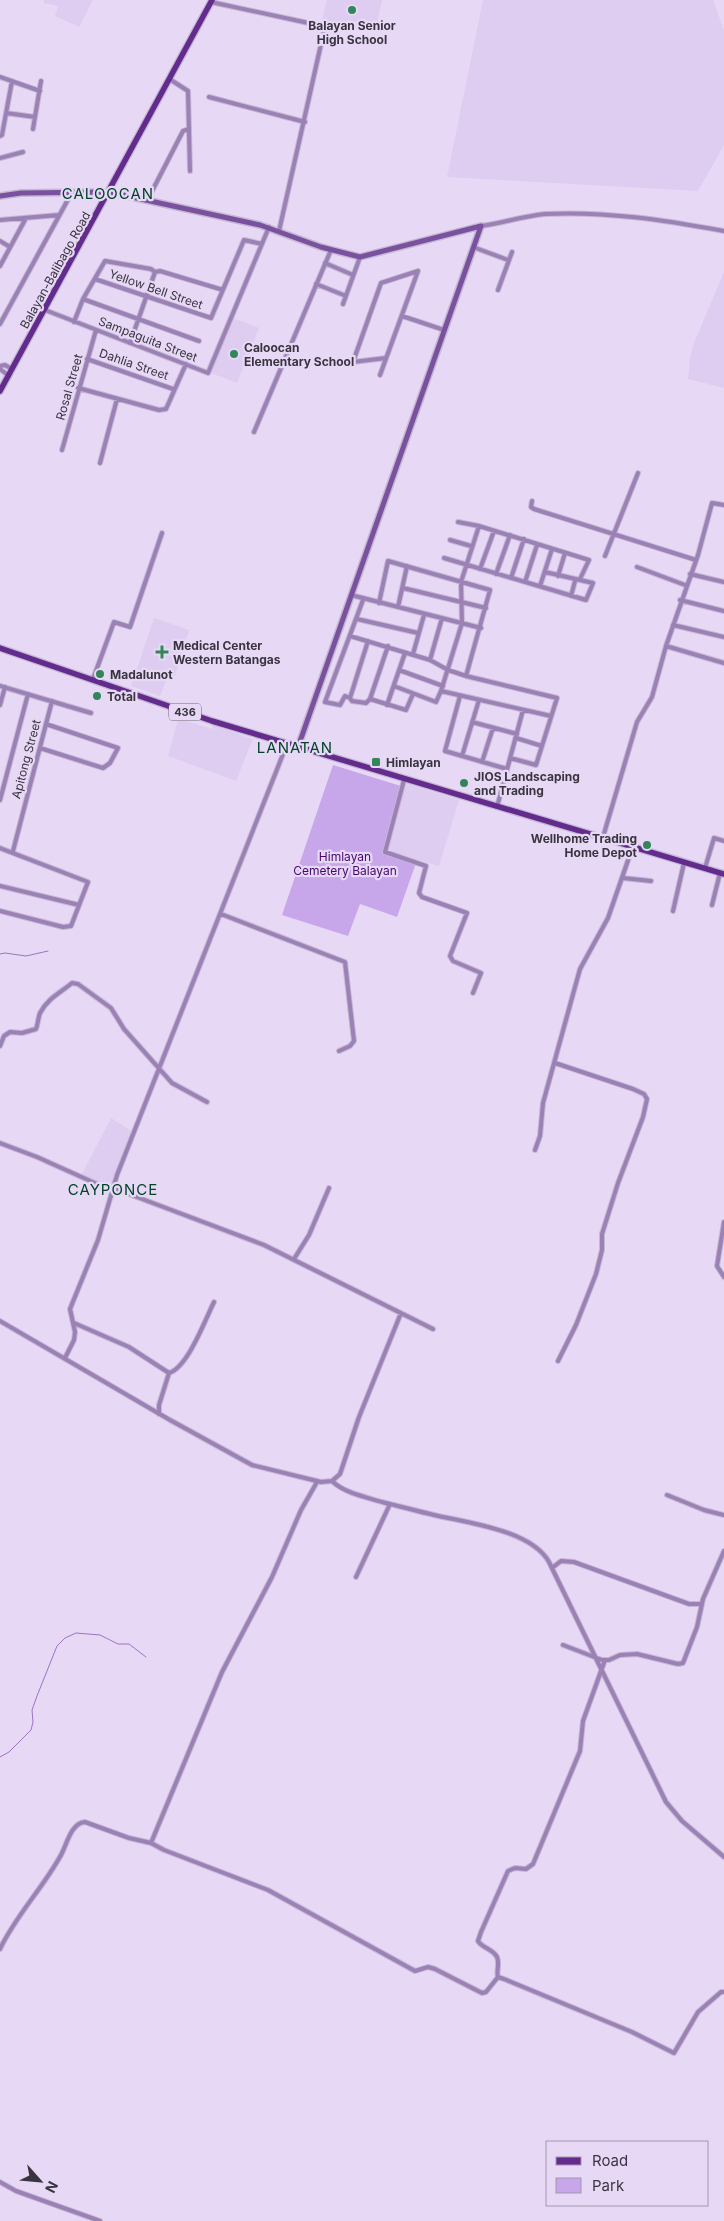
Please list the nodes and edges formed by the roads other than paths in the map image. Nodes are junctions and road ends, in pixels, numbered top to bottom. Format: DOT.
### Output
graph roads {
  1 [pos="211,1"];
  2 [pos="0,77"];
  3 [pos="171,80"];
  4 [pos="12,81"];
  5 [pos="41,81"];
  6 [pos="40,91"];
  7 [pos="208,97"];
  8 [pos="6,112"];
  9 [pos="35,117"];
  10 [pos="305,122"];
  11 [pos="33,129"];
  12 [pos="189,129"];
  13 [pos="0,136"];
  14 [pos="23,152"];
  15 [pos="0,158"];
  16 [pos="190,171"];
  17 [pos="109,192"];
  18 [pos="71,194"];
  19 [pos="0,196"];
  20 [pos="148,199"];
  21 [pos="59,216"];
  22 [pos="26,218"];
  23 [pos="0,220"];
  24 [pos="481,226"];
  25 [pos="269,227"];
  26 [pos="279,231"];
  27 [pos="724,231"];
  28 [pos="0,241"];
  29 [pos="262,244"];
  30 [pos="10,247"];
  31 [pos="474,247"];
  32 [pos="331,250"];
  33 [pos="512,252"];
  34 [pos="360,257"];
  35 [pos="508,260"];
  36 [pos="325,263"];
  37 [pos="0,266"];
  38 [pos="155,272"];
  39 [pos="354,275"];
  40 [pos="95,279"];
  41 [pos="316,284"];
  42 [pos="223,290"];
  43 [pos="498,290"];
  44 [pos="147,296"];
  45 [pos="346,296"];
  46 [pos="83,299"];
  47 [pos="343,304"];
  48 [pos="45,310"];
  49 [pos="402,316"];
  50 [pos="138,319"];
  51 [pos="74,322"];
  52 [pos="0,323"];
  53 [pos="96,330"];
  54 [pos="444,330"];
  55 [pos="199,341"];
  56 [pos="130,343"];
  57 [pos="386,358"];
  58 [pos="87,359"];
  59 [pos="186,364"];
  60 [pos="0,367"];
  61 [pos="12,369"];
  62 [pos="380,375"];
  63 [pos="9,376"];
  64 [pos="78,388"];
  65 [pos="173,389"];
  66 [pos="0,391"];
  67 [pos="117,399"];
  68 [pos="254,432"];
  69 [pos="62,450"];
  70 [pos="100,463"];
  71 [pos="638,473"];
  72 [pos="532,501"];
  73 [pos="724,505"];
  74 [pos="458,522"];
  75 [pos="479,526"];
  76 [pos="494,530"];
  77 [pos="162,533"];
  78 [pos="614,534"];
  79 [pos="510,535"];
  80 [pos="524,539"];
  81 [pos="450,540"];
  82 [pos="536,545"];
  83 [pos="471,546"];
  84 [pos="552,549"];
  85 [pos="565,553"];
  86 [pos="606,556"];
  87 [pos="444,558"];
  88 [pos="696,560"];
  89 [pos="466,564"];
  90 [pos="407,566"];
  91 [pos="637,567"];
  92 [pos="480,569"];
  93 [pos="545,572"];
  94 [pos="496,574"];
  95 [pos="690,574"];
  96 [pos="558,576"];
  97 [pos="511,578"];
  98 [pos="577,580"];
  99 [pos="461,582"];
  100 [pos="525,582"];
  101 [pos="724,582"];
  102 [pos="686,585"];
  103 [pos="540,586"];
  104 [pos="403,588"];
  105 [pos="351,595"];
  106 [pos="571,596"];
  107 [pos="363,600"];
  108 [pos="680,600"];
  109 [pos="461,601"];
  110 [pos="379,603"];
  111 [pos="398,607"];
  112 [pos="486,608"];
  113 [pos="724,611"];
  114 [pos="424,615"];
  115 [pos="357,618"];
  116 [pos="442,618"];
  117 [pos="462,623"];
  118 [pos="673,625"];
  119 [pos="480,628"];
  120 [pos="418,633"];
  121 [pos="350,636"];
  122 [pos="724,637"];
  123 [pos="368,641"];
  124 [pos="388,646"];
  125 [pos="666,646"];
  126 [pos="0,648"];
  127 [pos="405,653"];
  128 [pos="413,654"];
  129 [pos="430,660"];
  130 [pos="724,663"];
  131 [pos="399,670"];
  132 [pos="448,670"];
  133 [pos="466,676"];
  134 [pos="93,679"];
  135 [pos="394,686"];
  136 [pos="2,687"];
  137 [pos="442,689"];
  138 [pos="28,694"];
  139 [pos="413,694"];
  140 [pos="460,696"];
  141 [pos="350,698"];
  142 [pos="370,698"];
  143 [pos="479,700"];
  144 [pos="52,701"];
  145 [pos="0,705"];
  146 [pos="387,705"];
  147 [pos="523,710"];
  148 [pos="91,713"];
  149 [pos="551,716"];
  150 [pos="472,722"];
  151 [pos="46,724"];
  152 [pos="492,728"];
  153 [pos="516,736"];
  154 [pos="287,744"];
  155 [pos="542,746"];
  156 [pos="298,747"];
  157 [pos="40,748"];
  158 [pos="462,756"];
  159 [pos="510,758"];
  160 [pos="482,762"];
  161 [pos="507,769"];
  162 [pos="404,780"];
  163 [pos="0,800"];
  164 [pos="496,807"];
  165 [pos="603,837"];
  166 [pos="724,841"];
  167 [pos="633,846"];
  168 [pos="0,848"];
  169 [pos="13,851"];
  170 [pos="684,863"];
  171 [pos="705,868"];
  172 [pos="722,873"];
  173 [pos="624,878"];
  174 [pos="651,881"];
  175 [pos="0,886"];
  176 [pos="79,905"];
  177 [pos="712,905"];
  178 [pos="673,911"];
  179 [pos="0,912"];
  180 [pos="221,914"];
  181 [pos="473,993"];
  182 [pos="0,1046"];
  183 [pos="339,1051"];
  184 [pos="555,1063"];
  185 [pos="159,1069"];
  186 [pos="207,1102"];
  187 [pos="0,1144"];
  188 [pos="535,1150"];
  189 [pos="113,1188"];
  190 [pos="329,1188"];
  191 [pos="724,1222"];
  192 [pos="294,1259"];
  193 [pos="724,1277"];
  194 [pos="214,1302"];
  195 [pos="401,1313"];
  196 [pos="0,1321"];
  197 [pos="74,1323"];
  198 [pos="433,1329"];
  199 [pos="65,1358"];
  200 [pos="558,1362"];
  201 [pos="169,1373"];
  202 [pos="159,1414"];
  203 [pos="332,1481"];
  204 [pos="317,1482"];
  205 [pos="667,1495"];
  206 [pos="390,1504"];
  207 [pos="724,1515"];
  208 [pos="724,1551"];
  209 [pos="552,1568"];
  210 [pos="356,1576"];
  211 [pos="701,1604"];
  212 [pos="564,1646"];
  213 [pos="595,1658"];
  214 [pos="604,1660"];
  215 [pos="601,1668"];
  216 [pos="151,1843"];
  217 [pos="724,1857"];
  218 [pos="0,1949"];
  219 [pos="498,1977"];
  220 [pos="724,1992"];
  221 [pos="0,2182"];
  222 [pos="100,2221"];
  1 -- 3 [label="main road, Balayan-Balibago Road"];
  1 -- 10 [label="street"];
  2 -- 4 [label="street"];
  3 -- 12 [label="street"];
  3 -- 17 [label="main road, Balayan-Balibago Road"];
  4 -- 6 [label="street"];
  4 -- 8 [label="street"];
  5 -- 6 [label="street"];
  6 -- 9 [label="street"];
  7 -- 10 [label="street"];
  8 -- 9 [label="street"];
  8 -- 13 [label="street"];
  9 -- 11 [label="street"];
  10 -- 26 [label="street"];
  12 -- 16 [label="street"];
  12 -- 20 [label="street"];
  14 -- 15 [label="street"];
  17 -- 19 [label="street"];
  17 -- 20 [label="street"];
  17 -- 48 [label="main road, Balayan-Balibago Road"];
  18 -- 21 [label="street"];
  20 -- 25 [label="street"];
  21 -- 22 [label="street"];
  21 -- 52 [label="street"];
  22 -- 23 [label="street"];
  22 -- 30 [label="street"];
  24 -- 27 [label="street"];
  24 -- 31 [label="street"];
  24 -- 34 [label="street"];
  25 -- 26 [label="street"];
  25 -- 29 [label="street, Sampaguita Street"];
  26 -- 32 [label="street"];
  28 -- 30 [label="street"];
  29 -- 42 [label="street"];
  29 -- 59 [label="street, Sampaguita Street"];
  30 -- 37 [label="street"];
  31 -- 35 [label="street"];
  31 -- 54 [label="street"];
  32 -- 34 [label="street"];
  32 -- 36 [label="street"];
  33 -- 35 [label="street"];
  34 -- 39 [label="street"];
  35 -- 43 [label="street"];
  36 -- 39 [label="street"];
  36 -- 41 [label="street"];
  38 -- 40 [label="street"];
  38 -- 42 [label="street"];
  38 -- 44 [label="street"];
  39 -- 45 [label="street"];
  40 -- 44 [label="street, Yellow Bell Street"];
  40 -- 46 [label="street"];
  41 -- 45 [label="street"];
  41 -- 68 [label="street"];
  42 -- 44 [label="street, Yellow Bell Street"];
  44 -- 50 [label="street"];
  45 -- 47 [label="street"];
  46 -- 50 [label="street"];
  46 -- 51 [label="street"];
  48 -- 51 [label="street, Sampaguita Street"];
  48 -- 61 [label="main road, Balayan-Balibago Road"];
  49 -- 54 [label="street"];
  49 -- 57 [label="street"];
  49 -- 57 [label="street"];
  50 -- 55 [label="street"];
  50 -- 56 [label="street"];
  51 -- 53 [label="street, Sampaguita Street"];
  53 -- 56 [label="street, Sampaguita Street"];
  53 -- 58 [label="street, Rosal Street"];
  54 -- 105 [label="street"];
  56 -- 59 [label="street, Sampaguita Street"];
  57 -- 62 [label="street"];
  58 -- 64 [label="street, Rosal Street"];
  58 -- 65 [label="street, Dahlia Street"];
  59 -- 65 [label="street"];
  60 -- 61 [label="street"];
  60 -- 63 [label="street"];
  61 -- 63 [label="main road, Balayan-Balibago Road"];
  63 -- 66 [label="main road, Balayan-Balibago Road"];
  64 -- 67 [label="street"];
  64 -- 69 [label="street, Rosal Street"];
  65 -- 67 [label="street"];
  67 -- 70 [label="street"];
  71 -- 78 [label="street"];
  72 -- 78 [label="street"];
  73 -- 88 [label="street"];
  74 -- 75 [label="street"];
  75 -- 76 [label="street"];
  75 -- 83 [label="street"];
  76 -- 79 [label="street"];
  76 -- 92 [label="street"];
  77 -- 134 [label="street"];
  78 -- 86 [label="street"];
  78 -- 88 [label="street"];
  79 -- 80 [label="street"];
  79 -- 94 [label="street"];
  80 -- 82 [label="street"];
  80 -- 97 [label="street"];
  81 -- 83 [label="street"];
  82 -- 84 [label="street"];
  82 -- 100 [label="street"];
  83 -- 89 [label="street"];
  84 -- 85 [label="street"];
  84 -- 93 [label="street"];
  85 -- 96 [label="street"];
  85 -- 98 [label="street"];
  87 -- 89 [label="street"];
  88 -- 95 [label="street"];
  89 -- 92 [label="street"];
  89 -- 99 [label="street"];
  90 -- 99 [label="street"];
  90 -- 104 [label="street"];
  90 -- 110 [label="street"];
  91 -- 102 [label="street"];
  92 -- 94 [label="street"];
  93 -- 96 [label="street"];
  93 -- 103 [label="street"];
  94 -- 97 [label="street"];
  95 -- 101 [label="street"];
  95 -- 102 [label="street"];
  96 -- 98 [label="street"];
  97 -- 100 [label="street"];
  98 -- 106 [label="street"];
  98 -- 106 [label="street"];
  99 -- 109 [label="street"];
  99 -- 112 [label="street"];
  100 -- 103 [label="street"];
  102 -- 108 [label="street"];
  103 -- 106 [label="street"];
  104 -- 109 [label="street"];
  104 -- 111 [label="street"];
  105 -- 107 [label="street"];
  105 -- 156 [label="street"];
  107 -- 110 [label="street"];
  107 -- 115 [label="street"];
  108 -- 113 [label="street"];
  108 -- 118 [label="street"];
  109 -- 112 [label="street"];
  109 -- 117 [label="street"];
  110 -- 111 [label="street"];
  111 -- 114 [label="street"];
  112 -- 119 [label="street"];
  114 -- 116 [label="street"];
  114 -- 120 [label="street"];
  115 -- 120 [label="street"];
  115 -- 121 [label="street"];
  116 -- 117 [label="street"];
  116 -- 129 [label="street"];
  117 -- 119 [label="street"];
  117 -- 132 [label="street"];
  118 -- 122 [label="street"];
  118 -- 125 [label="street"];
  119 -- 133 [label="street"];
  120 -- 128 [label="street"];
  121 -- 123 [label="street"];
  121 -- 141 [label="street"];
  123 -- 124 [label="street"];
  123 -- 141 [label="street"];
  124 -- 127 [label="street"];
  124 -- 142 [label="street"];
  125 -- 130 [label="street"];
  125 -- 165 [label="street"];
  126 -- 134 [label="main road, 436"];
  127 -- 128 [label="street"];
  127 -- 131 [label="street"];
  128 -- 129 [label="street"];
  129 -- 132 [label="street"];
  131 -- 135 [label="street"];
  131 -- 137 [label="street"];
  132 -- 133 [label="street"];
  132 -- 137 [label="street"];
  133 -- 149 [label="street"];
  134 -- 154 [label="main road, 436"];
  135 -- 139 [label="street"];
  135 -- 146 [label="street"];
  136 -- 138 [label="street"];
  136 -- 145 [label="street"];
  137 -- 139 [label="street"];
  137 -- 140 [label="street"];
  138 -- 144 [label="street"];
  138 -- 163 [label="street"];
  139 -- 146 [label="street"];
  140 -- 143 [label="street"];
  140 -- 158 [label="street"];
  141 -- 142 [label="street"];
  142 -- 146 [label="street"];
  143 -- 147 [label="street"];
  143 -- 150 [label="street"];
  144 -- 148 [label="street"];
  144 -- 151 [label="street, Apitong Street"];
  147 -- 149 [label="street"];
  147 -- 153 [label="street"];
  149 -- 155 [label="street"];
  150 -- 152 [label="street"];
  150 -- 158 [label="street"];
  151 -- 157 [label="street, Apitong Street"];
  151 -- 157 [label="street"];
  152 -- 153 [label="street"];
  152 -- 160 [label="street"];
  153 -- 155 [label="street"];
  153 -- 159 [label="street"];
  154 -- 156 [label="main road, 436"];
  154 -- 180 [label="street"];
  155 -- 159 [label="street"];
  156 -- 162 [label="main road, 436"];
  157 -- 169 [label="street, Apitong Street"];
  158 -- 160 [label="street"];
  159 -- 161 [label="street"];
  160 -- 161 [label="street"];
  161 -- 164 [label="street"];
  162 -- 164 [label="main road, 436"];
  162 -- 181 [label="street"];
  164 -- 165 [label="main road, 436"];
  165 -- 167 [label="main road, 436"];
  166 -- 171 [label="street"];
  167 -- 170 [label="main road, 436"];
  167 -- 173 [label="street"];
  168 -- 169 [label="street"];
  169 -- 176 [label="street"];
  170 -- 171 [label="main road, 436"];
  170 -- 178 [label="street"];
  171 -- 172 [label="main road, 436"];
  172 -- 177 [label="street"];
  173 -- 174 [label="street"];
  173 -- 184 [label="street"];
  175 -- 176 [label="street"];
  176 -- 179 [label="street"];
  180 -- 183 [label="street"];
  180 -- 185 [label="street"];
  182 -- 185 [label="street"];
  184 -- 188 [label="street"];
  184 -- 200 [label="street"];
  185 -- 186 [label="street"];
  185 -- 189 [label="street"];
  187 -- 189 [label="street"];
  189 -- 192 [label="street"];
  189 -- 197 [label="street"];
  190 -- 192 [label="street"];
  191 -- 193 [label="street"];
  192 -- 195 [label="street"];
  194 -- 201 [label="street"];
  195 -- 198 [label="street"];
  195 -- 203 [label="street"];
  196 -- 199 [label="street"];
  197 -- 199 [label="street"];
  197 -- 201 [label="street"];
  199 -- 202 [label="street"];
  201 -- 202 [label="street"];
  202 -- 204 [label="street"];
  203 -- 204 [label="street"];
  203 -- 206 [label="street"];
  204 -- 216 [label="street"];
  205 -- 207 [label="street"];
  206 -- 209 [label="street"];
  206 -- 210 [label="street"];
  208 -- 211 [label="street"];
  209 -- 211 [label="street"];
  209 -- 213 [label="street"];
  211 -- 214 [label="street"];
  212 -- 213 [label="street"];
  213 -- 214 [label="street"];
  213 -- 215 [label="street"];
  214 -- 215 [label="street"];
  215 -- 217 [label="street"];
  215 -- 219 [label="street"];
  216 -- 218 [label="street"];
  216 -- 219 [label="street"];
  219 -- 220 [label="street"];
  221 -- 222 [label="street"];
}
